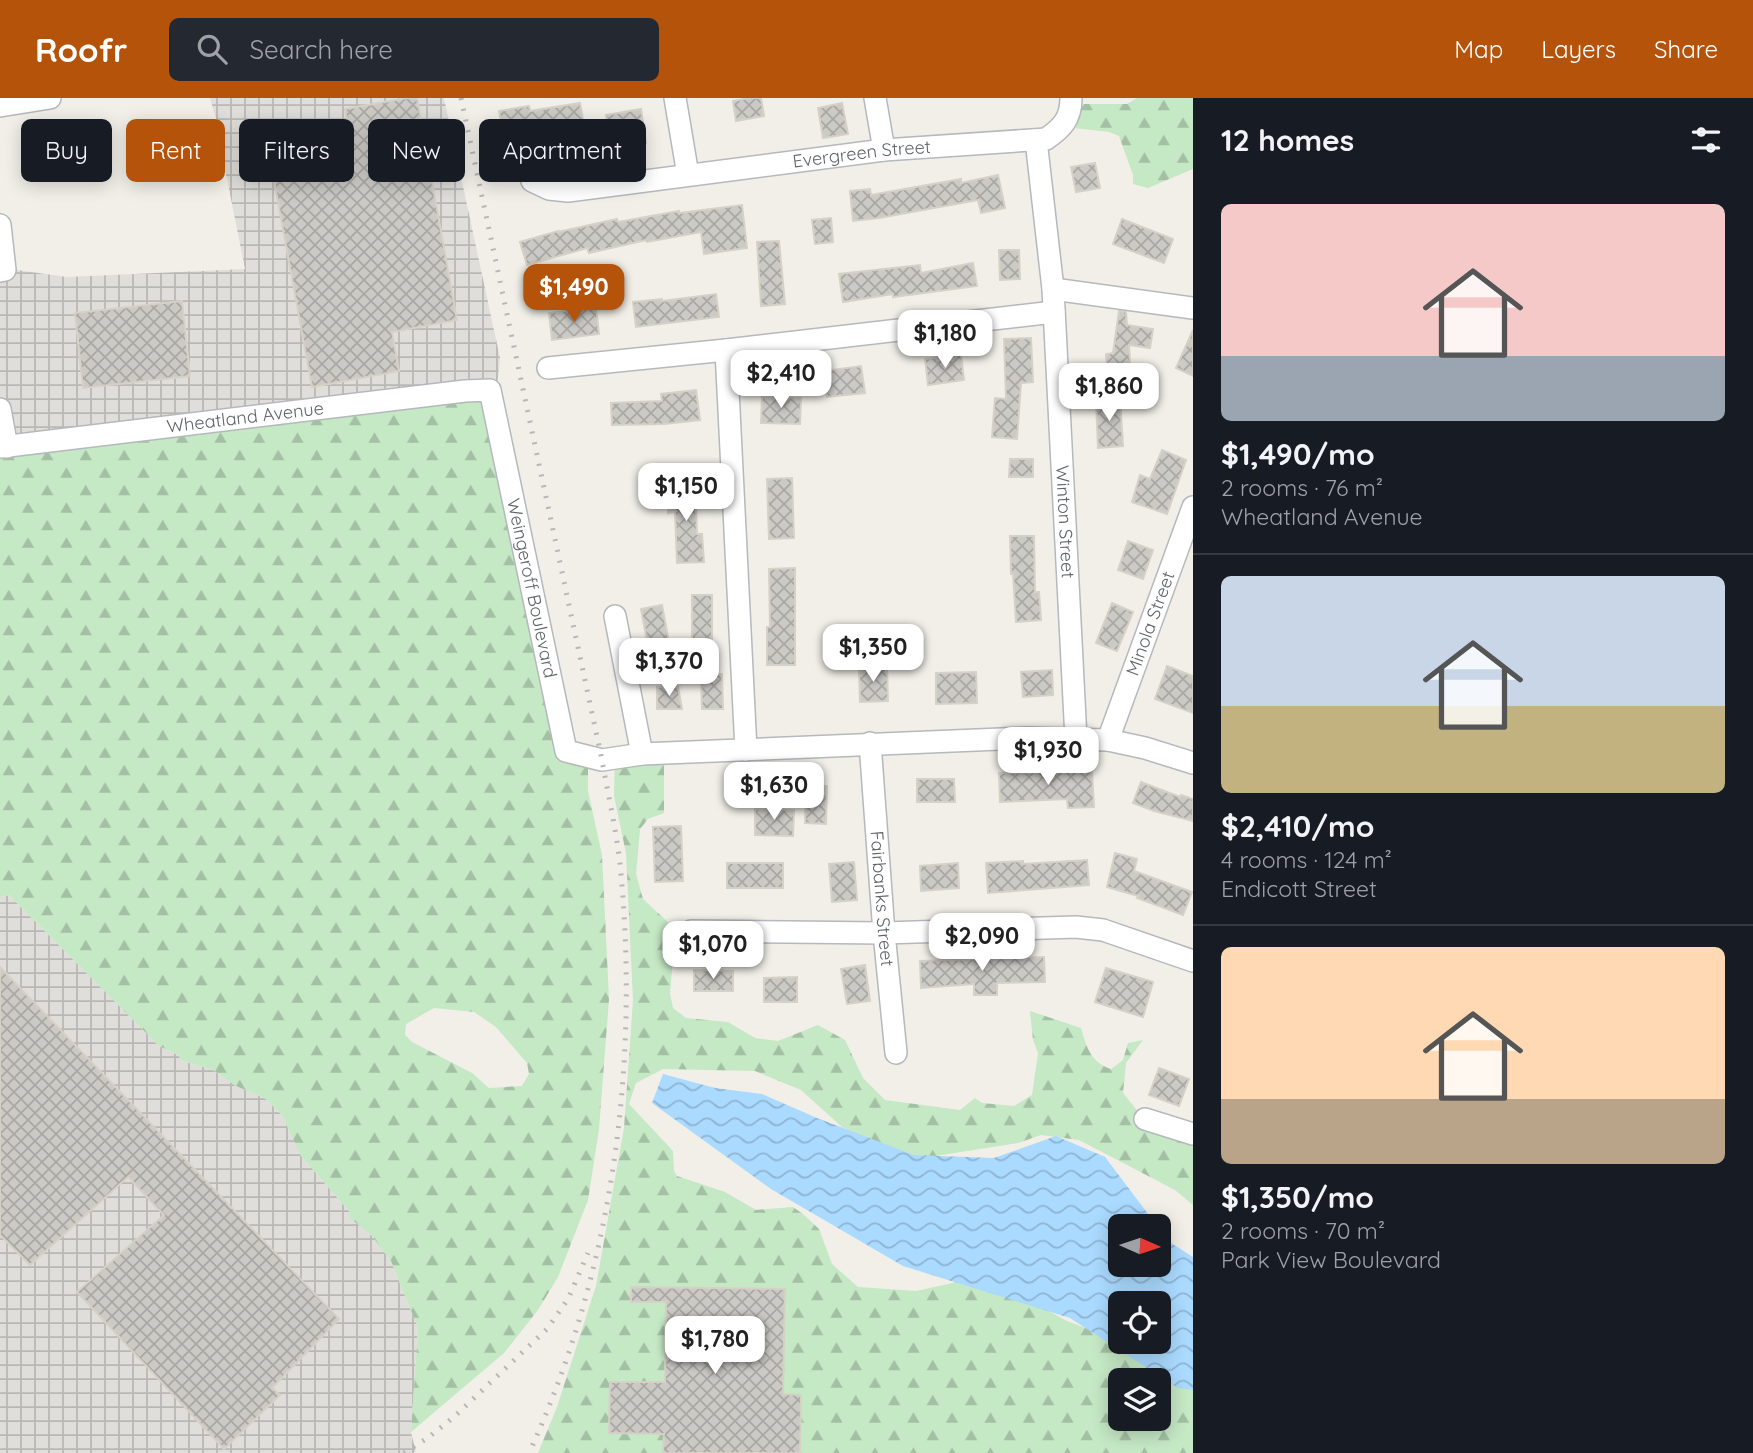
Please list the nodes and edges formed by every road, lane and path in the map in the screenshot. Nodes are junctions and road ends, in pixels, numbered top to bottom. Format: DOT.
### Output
graph roads {
  1 [pos="50,98"];
  2 [pos="675,98"];
  3 [pos="875,98"];
  4 [pos="1071,98"];
  5 [pos="0,106"];
  6 [pos="1036,140"];
  7 [pos="884,150"];
  8 [pos="688,175"];
  9 [pos="646,181"];
  10 [pos="534,182"];
  11 [pos="636,182"];
  12 [pos="0,225"];
  13 [pos="3,271"];
  14 [pos="1053,289"];
  15 [pos="1193,309"];
  16 [pos="1054,312"];
  17 [pos="726,350"];
  18 [pos="548,368"];
  19 [pos="490,390"];
  20 [pos="0,409"];
  21 [pos="3,447"];
  22 [pos="1193,507"];
  23 [pos="615,616"];
  24 [pos="1076,739"];
  25 [pos="1108,740"];
  26 [pos="870,743"];
  27 [pos="746,750"];
  28 [pos="642,754"];
  29 [pos="1193,763"];
  30 [pos="691,931"];
  31 [pos="884,933"];
  32 [pos="1193,961"];
  33 [pos="896,1053"];
  34 [pos="1146,1119"];
  35 [pos="1193,1134"];
  1 -- 5 [label="street"];
  2 -- 8 [label="street"];
  3 -- 7 [label="street"];
  4 -- 6 [label="street"];
  6 -- 7 [label="street, Evergreen Street"];
  6 -- 14 [label="street, Winton Street"];
  7 -- 8 [label="street, Evergreen Street"];
  8 -- 9 [label="street, Evergreen Street"];
  10 -- 11 [label="street, Evergreen Street"];
  12 -- 13 [label="street"];
  14 -- 15 [label="street"];
  14 -- 16 [label="street, Winton Street"];
  16 -- 17 [label="street"];
  16 -- 24 [label="street, Winton Street"];
  17 -- 18 [label="street"];
  17 -- 27 [label="street"];
  19 -- 21 [label="street, Wheatland Avenue"];
  19 -- 28 [label="street, Weingeroff Boulevard"];
  20 -- 21 [label="street"];
  22 -- 25 [label="street, Minola Street"];
  23 -- 28 [label="street"];
  24 -- 25 [label="street"];
  24 -- 26 [label="street"];
  25 -- 29 [label="street"];
  26 -- 27 [label="street"];
  26 -- 31 [label="street, Fairbanks Street"];
  27 -- 28 [label="street"];
  30 -- 31 [label="street"];
  31 -- 32 [label="street"];
  31 -- 33 [label="street, Fairbanks Street"];
  34 -- 35 [label="street"];
}
